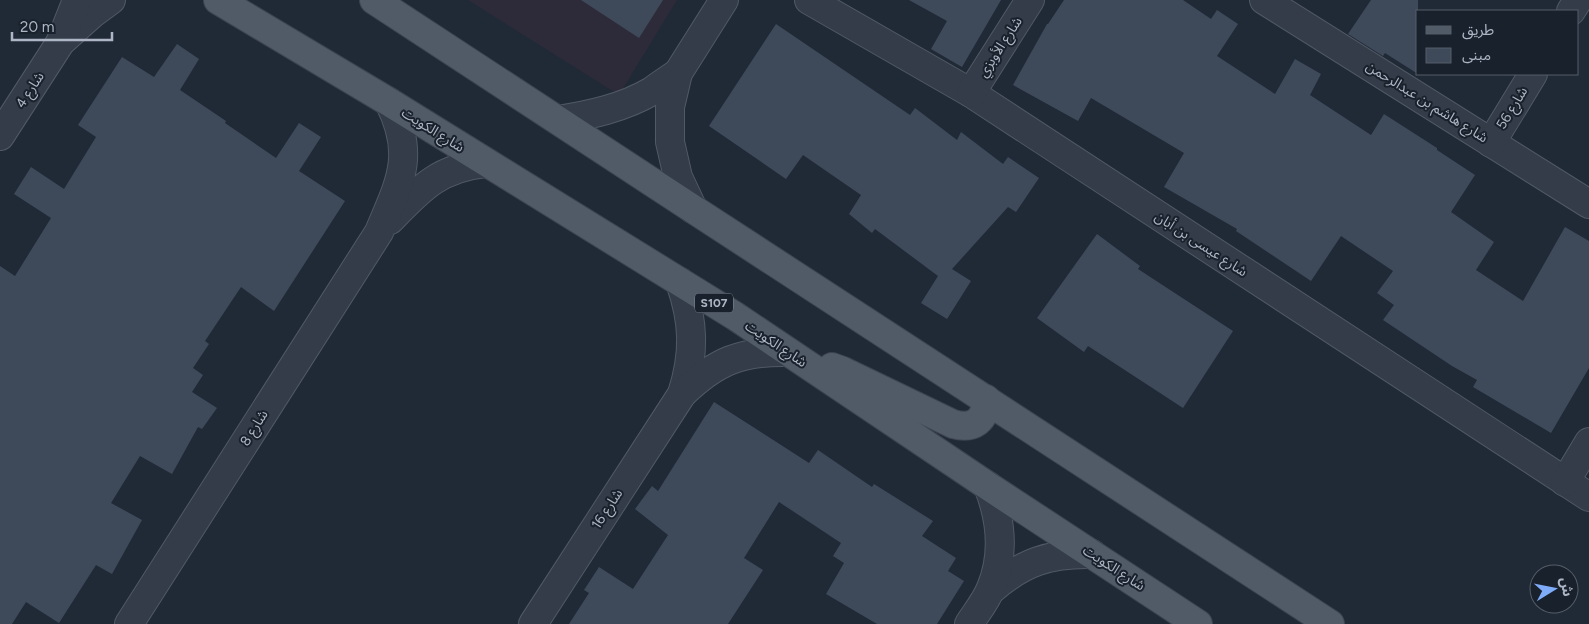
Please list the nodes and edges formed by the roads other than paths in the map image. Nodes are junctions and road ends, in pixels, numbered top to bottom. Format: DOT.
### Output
graph roads {
  1 [pos="77,0"];
  2 [pos="110,0"];
  3 [pos="218,0"];
  4 [pos="374,0"];
  5 [pos="724,0"];
  6 [pos="809,0"];
  7 [pos="1030,0"];
  8 [pos="1264,0"];
  9 [pos="1302,10"];
  10 [pos="60,43"];
  11 [pos="678,73"];
  12 [pos="1532,75"];
  13 [pos="971,93"];
  14 [pos="389,102"];
  15 [pos="558,120"];
  16 [pos="0,136"];
  17 [pos="1491,143"];
  18 [pos="486,163"];
  19 [pos="1589,204"];
  20 [pos="693,209"];
  21 [pos="379,232"];
  22 [pos="680,282"];
  23 [pos="788,352"];
  24 [pos="682,394"];
  25 [pos="986,399"];
  26 [pos="1589,442"];
  27 [pos="1565,482"];
  28 [pos="988,486"];
  29 [pos="1589,497"];
  30 [pos="1092,554"];
  31 [pos="991,590"];
  32 [pos="129,624"];
  33 [pos="533,624"];
  34 [pos="969,624"];
  35 [pos="1198,624"];
  36 [pos="1330,624"];
  1 -- 10 [label="street, شارع 4"];
  2 -- 10 [label="street, شارع 4"];
  3 -- 14 [label="main road, شارع الكويت / S107"];
  4 -- 15 [label="main road"];
  5 -- 11 [label="street"];
  6 -- 13 [label="street, شارع عيسى بن أبان"];
  7 -- 13 [label="street, شارع الأوبزي"];
  8 -- 9 [label="street, شارع هاشم بن عبدالرحمن"];
  9 -- 17 [label="street, شارع هاشم بن عبدالرحمن"];
  10 -- 16 [label="street, شارع 4"];
  11 -- 15 [label="street"];
  11 -- 20 [label="street"];
  12 -- 17 [label="street, شارع 56"];
  13 -- 27 [label="street, شارع عيسى بن أبان"];
  14 -- 18 [label="main road, شارع الكويت / S107"];
  14 -- 21 [label="street, شارع 8"];
  15 -- 20 [label="main road"];
  17 -- 19 [label="street, شارع هاشم بن عبدالرحمن"];
  18 -- 21 [label="street, شارع 8"];
  18 -- 22 [label="main road, شارع الكويت / S107"];
  20 -- 25 [label="main road"];
  21 -- 32 [label="street, شارع 8"];
  22 -- 23 [label="main road, شارع الكويت / S107"];
  22 -- 24 [label="street, شارع 16"];
  23 -- 24 [label="street, شارع 16"];
  23 -- 25 [label="main road"];
  23 -- 28 [label="main road, شارع الكويت / S107"];
  24 -- 33 [label="street, شارع 16"];
  25 -- 36 [label="main road"];
  26 -- 27 [label="street"];
  27 -- 29 [label="street, شارع عيسى بن أبان"];
  28 -- 30 [label="main road, شارع الكويت / S107"];
  28 -- 31 [label="street"];
  30 -- 31 [label="street"];
  30 -- 35 [label="main road, شارع الكويت / S107"];
  31 -- 34 [label="street"];
}
